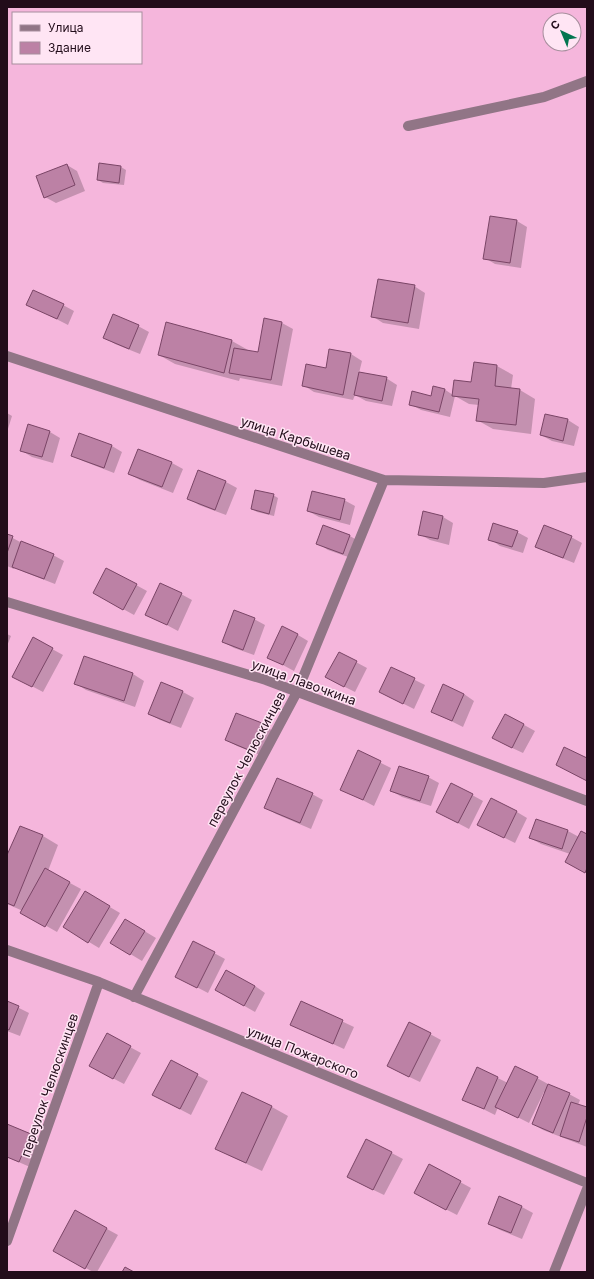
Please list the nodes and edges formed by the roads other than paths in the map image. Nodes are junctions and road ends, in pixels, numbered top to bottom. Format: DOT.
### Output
graph roads {
  1 [pos="587,81"];
  2 [pos="408,126"];
  3 [pos="7,356"];
  4 [pos="587,477"];
  5 [pos="384,480"];
  6 [pos="7,602"];
  7 [pos="297,692"];
  8 [pos="587,801"];
  9 [pos="7,950"];
  10 [pos="99,982"];
  11 [pos="134,998"];
  12 [pos="587,1183"];
  13 [pos="587,1189"];
  14 [pos="7,1242"];
  15 [pos="554,1272"];
  1 -- 2 [label="street"];
  3 -- 5 [label="street, улица Карбышева"];
  4 -- 5 [label="street, улица Карбышева"];
  5 -- 7 [label="street, переулок Челюскинцев"];
  6 -- 7 [label="street, улица Лавочкина"];
  7 -- 8 [label="street, улица Лавочкина"];
  7 -- 11 [label="street, переулок Челюскинцев"];
  9 -- 10 [label="street, улица Пожарского"];
  10 -- 11 [label="street, улица Пожарского"];
  10 -- 14 [label="street, переулок Челюскинцев"];
  11 -- 12 [label="street, улица Пожарского"];
  13 -- 15 [label="street"];
}
